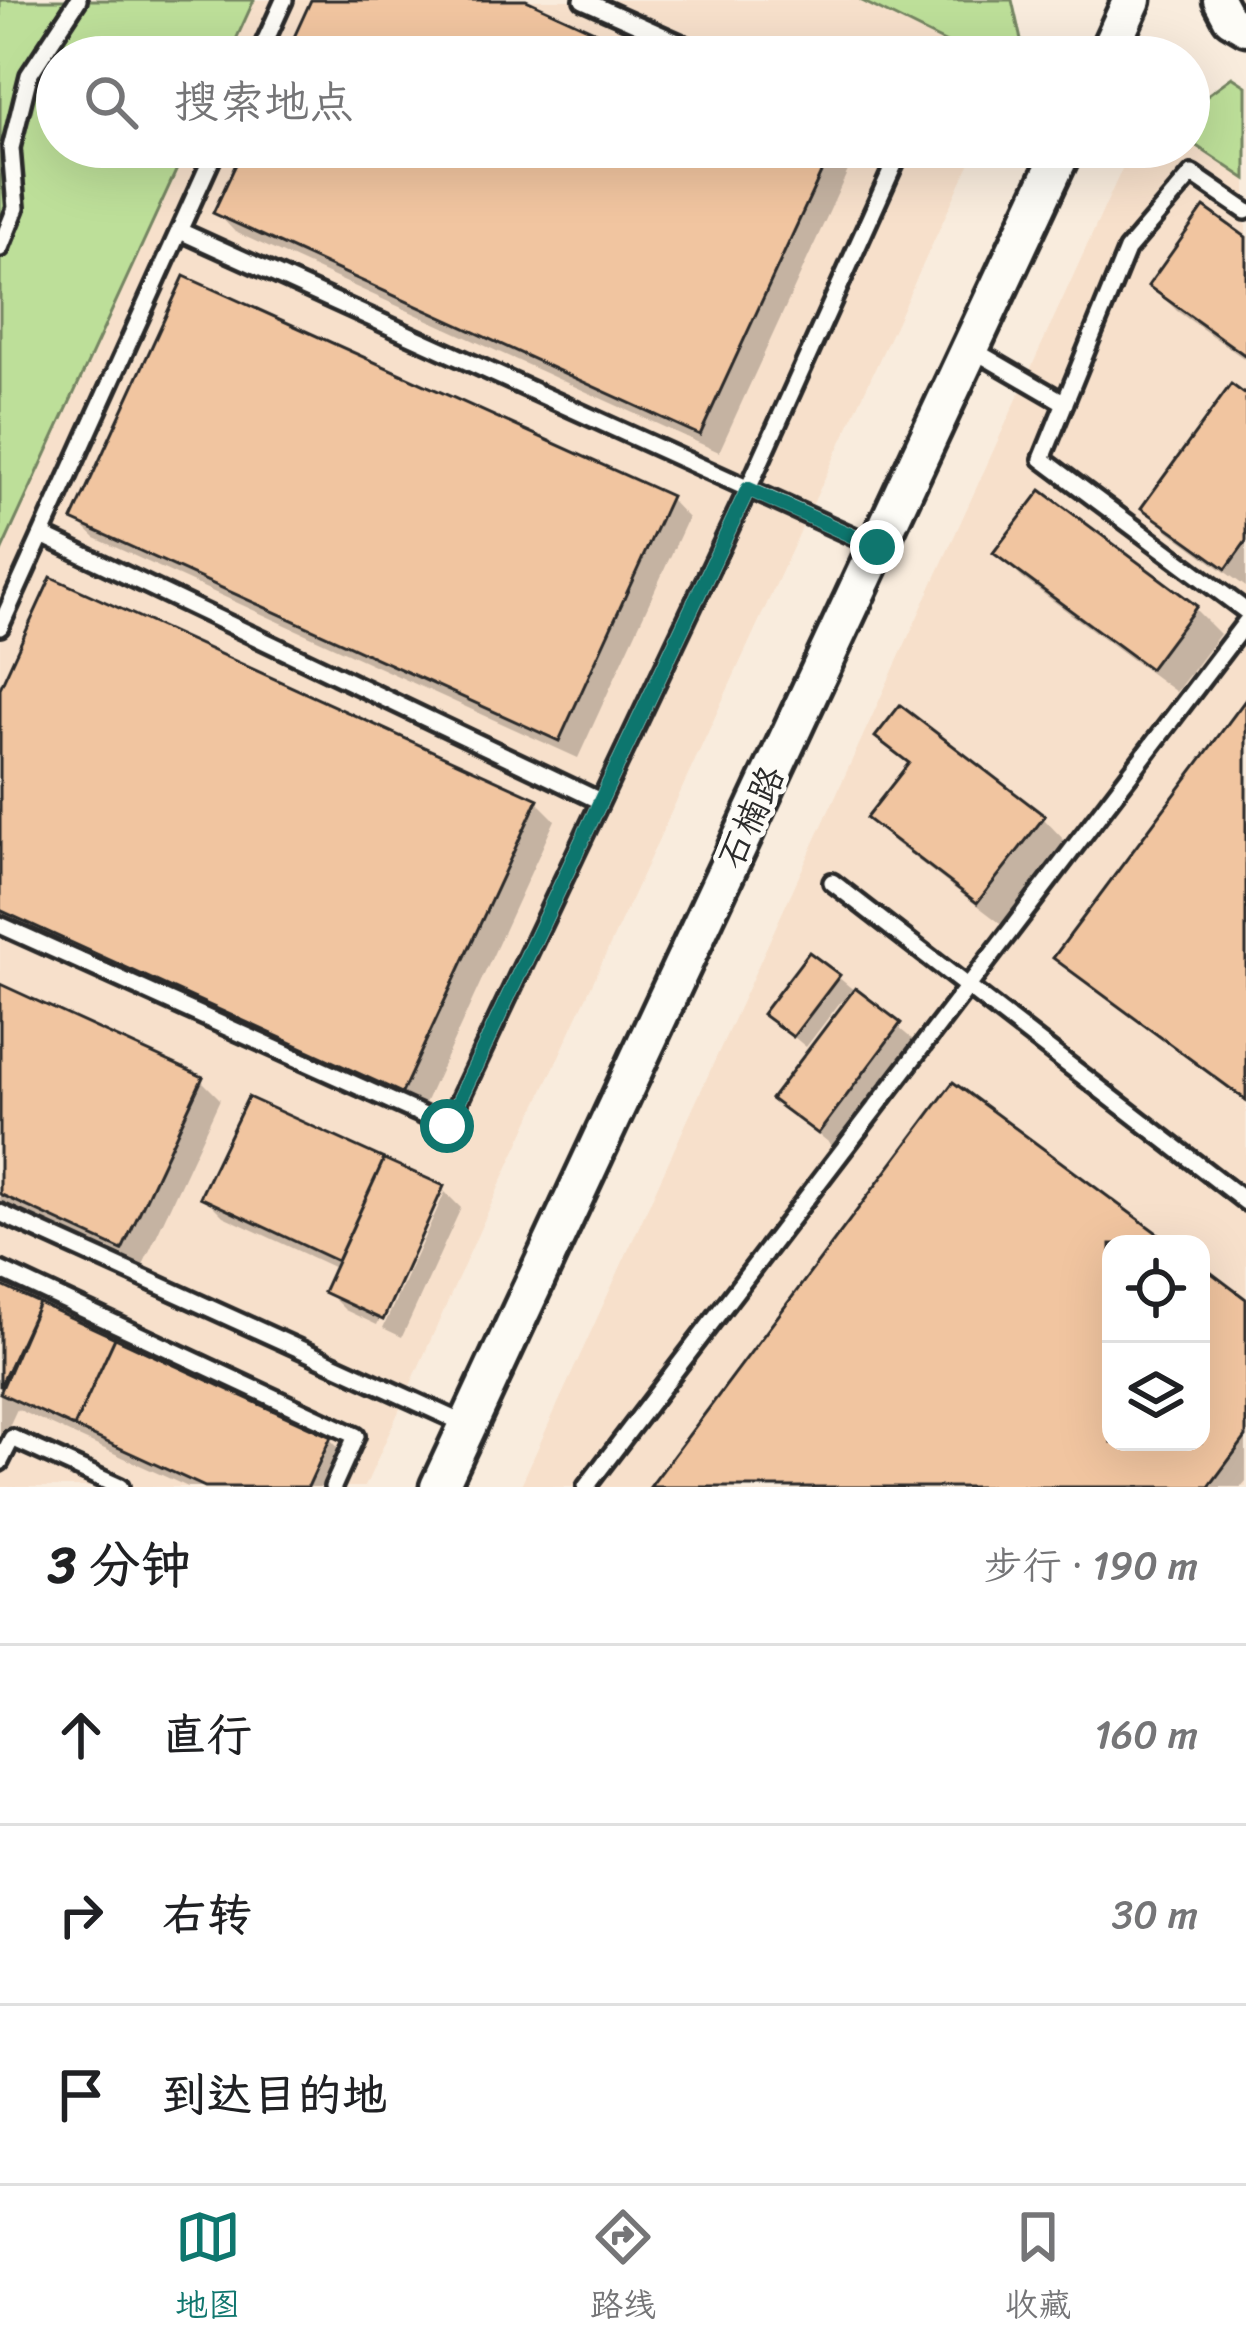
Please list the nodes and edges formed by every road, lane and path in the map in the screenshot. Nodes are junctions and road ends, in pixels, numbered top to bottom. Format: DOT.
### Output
graph roads {
  1 [pos="78,0"];
  2 [pos="284,0"];
  3 [pos="584,0"];
  4 [pos="1132,0"];
  5 [pos="1219,0"];
  6 [pos="1246,29"];
  7 [pos="54,36"];
  8 [pos="268,36"];
  9 [pos="664,36"];
  10 [pos="1116,36"];
  11 [pos="36,63"];
  12 [pos="208,168"];
  13 [pos="893,168"];
  14 [pos="1054,168"];
  15 [pos="1246,211"];
  16 [pos="179,231"];
  17 [pos="0,248"];
  18 [pos="970,349"];
  19 [pos="1065,403"];
  20 [pos="748,489"];
  21 [pos="42,535"];
  22 [pos="877,547"];
  23 [pos="1246,611"];
  24 [pos="1246,622"];
  25 [pos="0,627"];
  26 [pos="600,801"];
  27 [pos="832,882"];
  28 [pos="0,925"];
  29 [pos="968,987"];
  30 [pos="1246,1202"];
  31 [pos="0,1214"];
  32 [pos="0,1270"];
  33 [pos="468,1425"];
  34 [pos="0,1462"];
  35 [pos="120,1487"];
  36 [pos="333,1487"];
  37 [pos="439,1487"];
  38 [pos="586,1487"];
  1 -- 7 [label="lane"];
  2 -- 8 [label="lane"];
  3 -- 9 [label="lane"];
  4 -- 10 [label="street"];
  5 -- 6 [label="street"];
  11 -- 17 [label="lane"];
  12 -- 16 [label="lane"];
  13 -- 20 [label="lane"];
  14 -- 18 [label="street, 石楠路"];
  15 -- 19 [label="lane"];
  16 -- 20 [label="lane"];
  16 -- 21 [label="lane"];
  18 -- 19 [label="lane"];
  18 -- 22 [label="street, 石楠路"];
  19 -- 23 [label="lane"];
  20 -- 22 [label="lane"];
  20 -- 26 [label="lane"];
  21 -- 25 [label="lane"];
  21 -- 26 [label="lane"];
  22 -- 33 [label="street, 石楠路"];
  24 -- 29 [label="lane"];
  26 -- 28 [label="lane"];
  27 -- 29 [label="lane"];
  29 -- 30 [label="lane"];
  29 -- 38 [label="lane"];
  31 -- 33 [label="lane"];
  32 -- 36 [label="lane"];
  33 -- 37 [label="street, 石楠路"];
  34 -- 35 [label="lane"];
}
